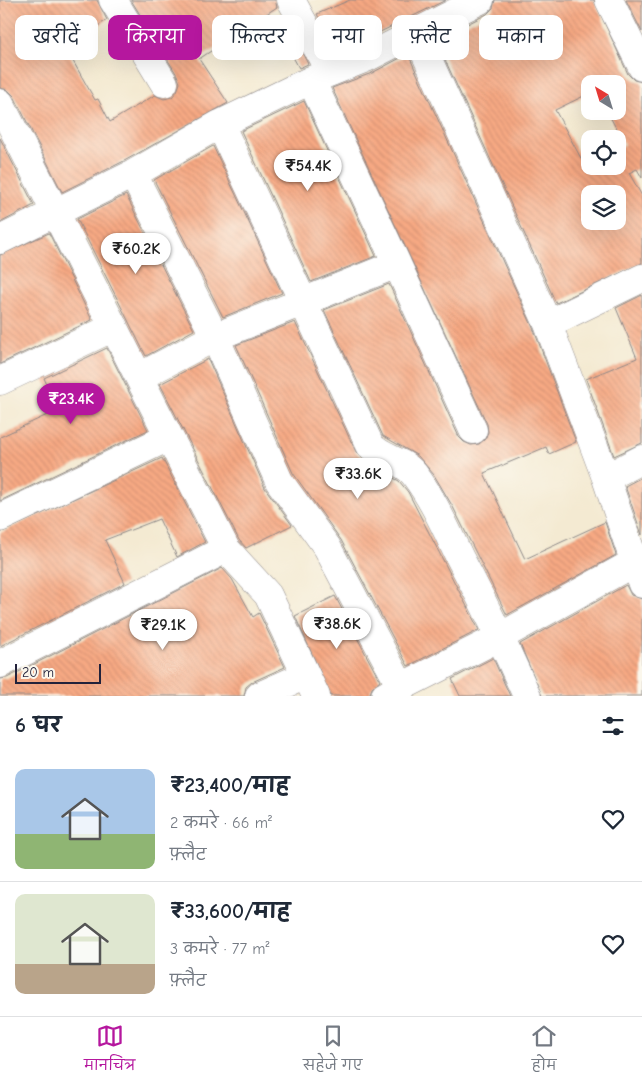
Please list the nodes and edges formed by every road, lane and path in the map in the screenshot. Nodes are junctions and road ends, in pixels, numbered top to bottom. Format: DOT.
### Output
graph roads {
  1 [pos="113,0"];
  2 [pos="291,0"];
  3 [pos="480,0"];
  4 [pos="608,0"];
  5 [pos="451,15"];
  6 [pos="392,45"];
  7 [pos="428,60"];
  8 [pos="642,67"];
  9 [pos="320,76"];
  10 [pos="164,83"];
  11 [pos="0,102"];
  12 [pos="220,124"];
  13 [pos="133,174"];
  14 [pos="55,212"];
  15 [pos="0,240"];
  16 [pos="397,264"];
  17 [pos="642,278"];
  18 [pos="303,302"];
  19 [pos="548,324"];
  20 [pos="114,327"];
  21 [pos="215,337"];
  22 [pos="139,377"];
  23 [pos="0,381"];
  24 [pos="472,430"];
  25 [pos="169,437"];
  26 [pos="642,459"];
  27 [pos="606,478"];
  28 [pos="0,518"];
  29 [pos="226,549"];
  30 [pos="640,568"];
  31 [pos="500,637"];
  32 [pos="0,664"];
  33 [pos="311,685"];
  34 [pos="393,691"];
  35 [pos="259,696"];
  36 [pos="527,696"];
  1 -- 10 [label="street"];
  2 -- 9 [label="street"];
  3 -- 5 [label="street"];
  4 -- 8 [label="street"];
  6 -- 9 [label="street"];
  7 -- 19 [label="street"];
  9 -- 12 [label="street"];
  9 -- 16 [label="street"];
  11 -- 14 [label="street"];
  12 -- 13 [label="street"];
  12 -- 18 [label="street"];
  13 -- 14 [label="street"];
  13 -- 21 [label="street"];
  14 -- 15 [label="street"];
  14 -- 20 [label="street"];
  16 -- 18 [label="street"];
  16 -- 24 [label="street"];
  17 -- 19 [label="street"];
  18 -- 21 [label="street"];
  18 -- 31 [label="street"];
  19 -- 27 [label="street"];
  20 -- 22 [label="street"];
  20 -- 23 [label="street"];
  21 -- 22 [label="street"];
  21 -- 34 [label="street"];
  22 -- 25 [label="street"];
  25 -- 28 [label="street"];
  25 -- 29 [label="street"];
  26 -- 27 [label="street"];
  27 -- 30 [label="street"];
  29 -- 32 [label="street"];
  29 -- 33 [label="street"];
  30 -- 31 [label="street"];
  31 -- 34 [label="street"];
  31 -- 36 [label="street"];
  33 -- 35 [label="street"];
}
